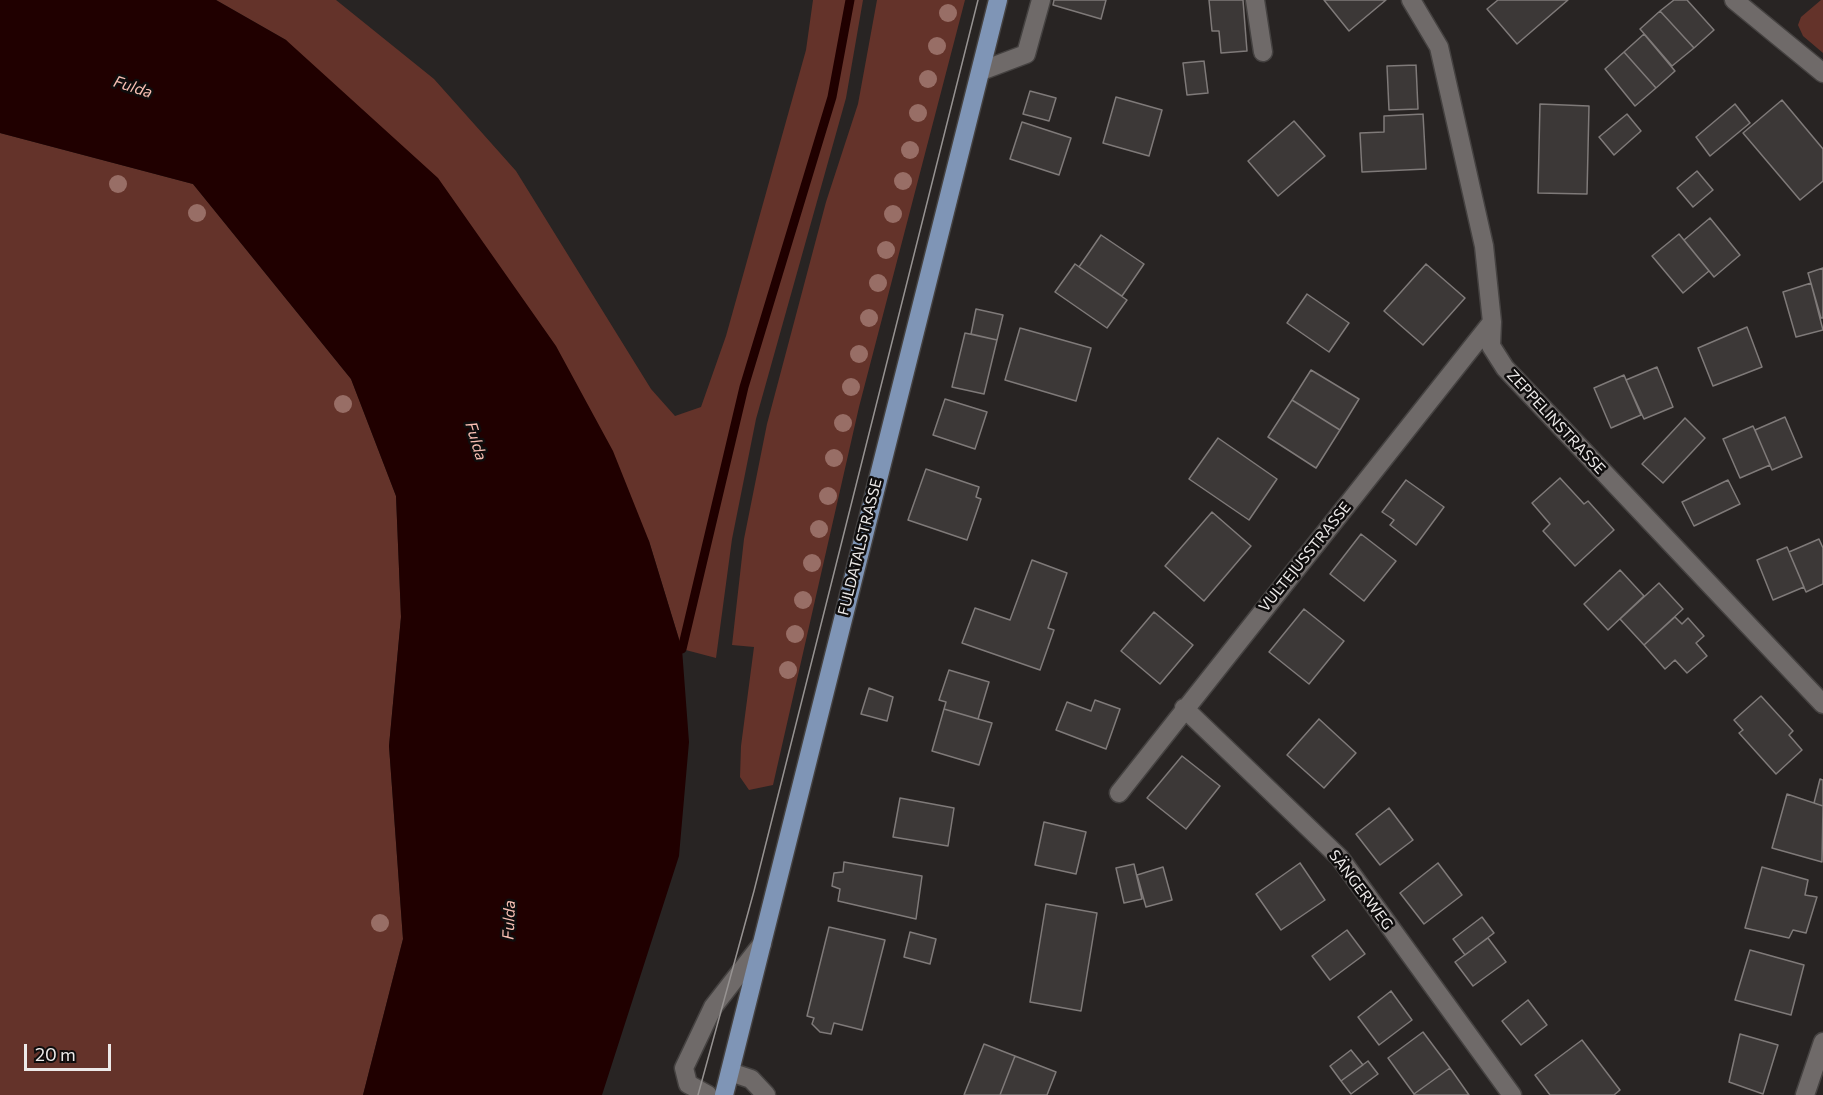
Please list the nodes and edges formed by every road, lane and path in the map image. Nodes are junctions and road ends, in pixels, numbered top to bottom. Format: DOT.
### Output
graph roads {
  1 [pos="998,0"];
  2 [pos="1041,0"];
  3 [pos="1255,0"];
  4 [pos="1411,0"];
  5 [pos="1734,0"];
  6 [pos="1263,52"];
  7 [pos="981,71"];
  8 [pos="1823,73"];
  9 [pos="1492,322"];
  10 [pos="1823,704"];
  11 [pos="1184,708"];
  12 [pos="1119,793"];
  13 [pos="762,944"];
  14 [pos="1823,1042"];
  15 [pos="730,1072"];
  16 [pos="708,1095"];
  17 [pos="724,1095"];
  18 [pos="766,1095"];
  19 [pos="1512,1095"];
  20 [pos="1805,1095"];
  1 -- 7 [label="main road, FULDATALSTRASSE"];
  2 -- 7 [label="street"];
  3 -- 6 [label="street"];
  4 -- 9 [label="street, ZEPPELINSTRASSE"];
  5 -- 8 [label="street"];
  7 -- 13 [label="main road, FULDATALSTRASSE"];
  9 -- 10 [label="street, ZEPPELINSTRASSE"];
  9 -- 11 [label="street, VULTEJUSSTRASSE"];
  11 -- 12 [label="street, VULTEJUSSTRASSE"];
  11 -- 19 [label="street, SÄNGERWEG"];
  13 -- 15 [label="main road, FULDATALSTRASSE"];
  13 -- 16 [label="street"];
  14 -- 20 [label="street"];
  15 -- 17 [label="main road, FULDATALSTRASSE"];
  15 -- 18 [label="street"];
}
